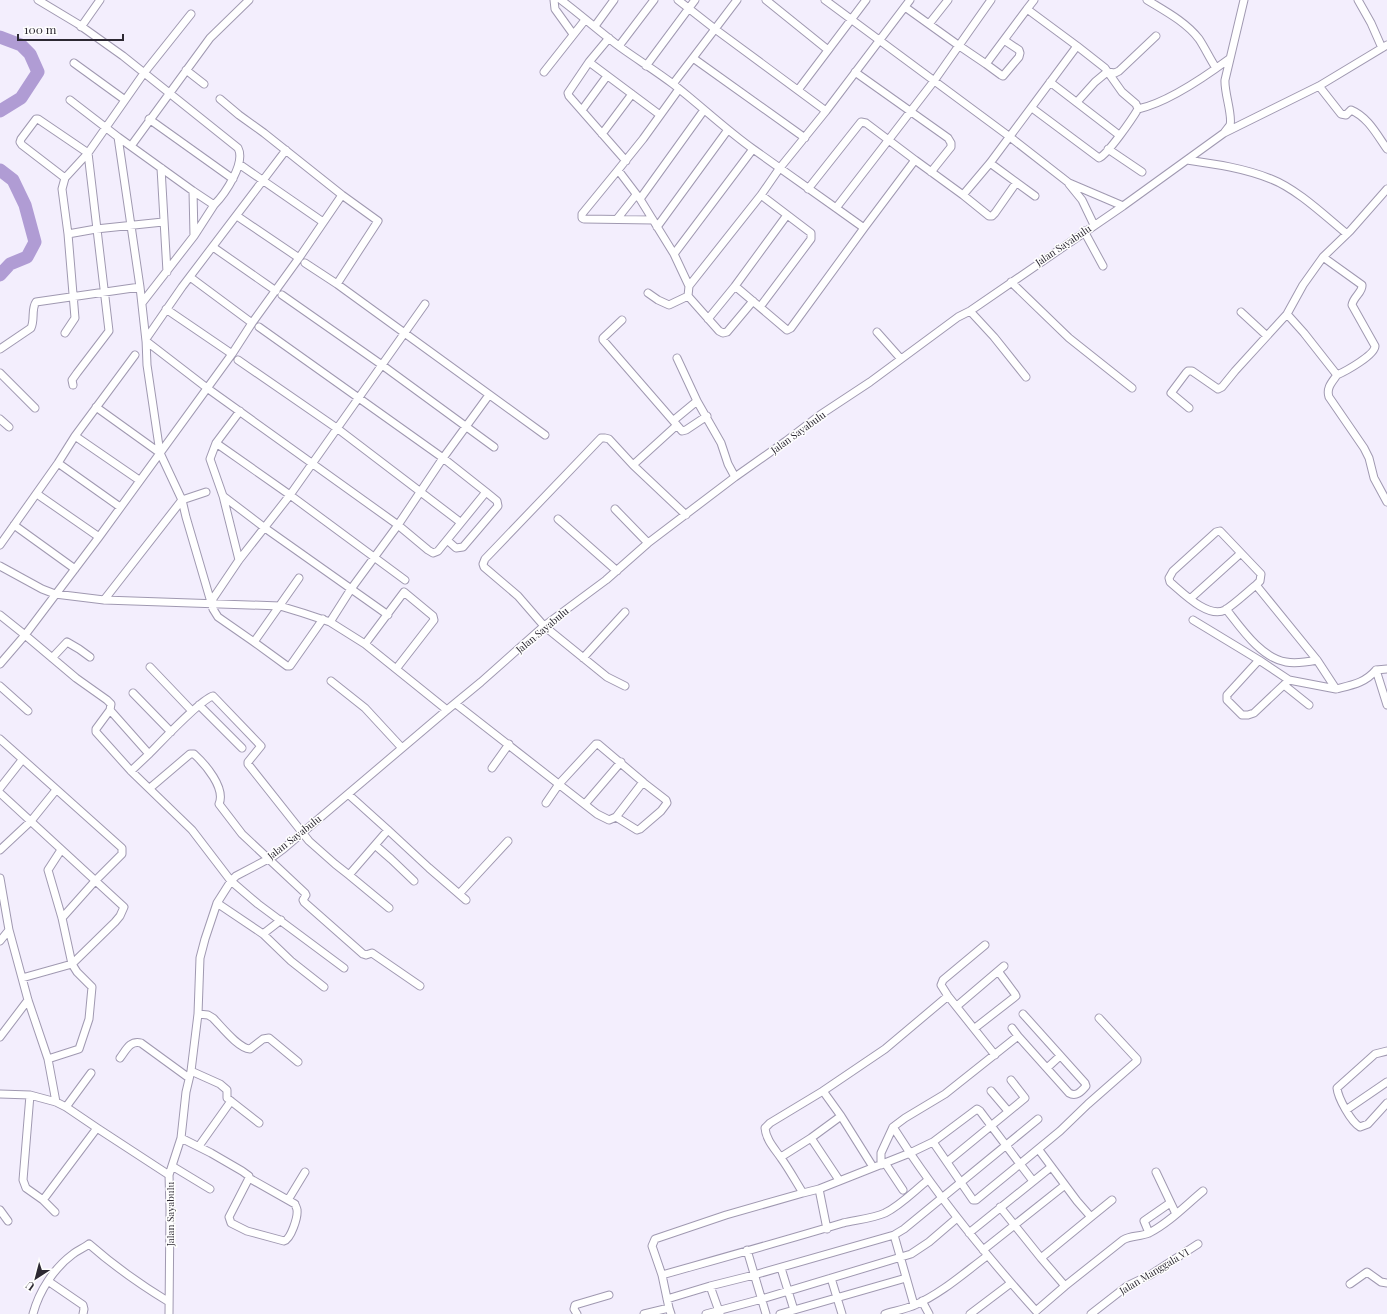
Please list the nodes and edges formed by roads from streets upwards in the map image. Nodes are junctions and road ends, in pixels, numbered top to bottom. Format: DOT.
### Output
graph roads {
  1 [pos="38,0"];
  2 [pos="100,0"];
  3 [pos="249,0"];
  4 [pos="554,0"];
  5 [pos="614,0"];
  6 [pos="654,0"];
  7 [pos="678,0"];
  8 [pos="695,0"];
  9 [pos="737,0"];
  10 [pos="766,0"];
  11 [pos="825,0"];
  12 [pos="866,0"];
  13 [pos="910,0"];
  14 [pos="948,0"];
  15 [pos="991,0"];
  16 [pos="1034,0"];
  17 [pos="1147,0"];
  18 [pos="1244,0"];
  19 [pos="1358,0"];
  20 [pos="566,2"];
  21 [pos="905,7"];
  22 [pos="689,8"];
  23 [pos="1027,9"];
  24 [pos="191,14"];
  25 [pos="585,20"];
  26 [pos="851,20"];
  27 [pos="929,24"];
  28 [pos="595,26"];
  29 [pos="81,27"];
  30 [pos="715,29"];
  31 [pos="573,34"];
  32 [pos="1156,36"];
  33 [pos="609,38"];
  34 [pos="1004,40"];
  35 [pos="879,41"];
  36 [pos="958,45"];
  37 [pos="619,46"];
  38 [pos="1077,46"];
  39 [pos="1385,47"];
  40 [pos="828,50"];
  41 [pos="693,58"];
  42 [pos="1229,59"];
  43 [pos="589,62"];
  44 [pos="74,63"];
  45 [pos="986,64"];
  46 [pos="646,66"];
  47 [pos="1216,68"];
  48 [pos="186,70"];
  49 [pos="544,72"];
  50 [pos="854,72"];
  51 [pos="1107,72"];
  52 [pos="144,73"];
  53 [pos="607,76"];
  54 [pos="934,81"];
  55 [pos="1050,82"];
  56 [pos="204,84"];
  57 [pos="673,84"];
  58 [pos="1319,86"];
  59 [pos="679,89"];
  60 [pos="798,90"];
  61 [pos="169,93"];
  62 [pos="632,94"];
  63 [pos="220,99"];
  64 [pos="70,100"];
  65 [pos="125,100"];
  66 [pos="1077,102"];
  67 [pos="1032,108"];
  68 [pos="1138,109"];
  69 [pos="582,110"];
  70 [pos="704,110"];
  71 [pos="826,111"];
  72 [pos="910,111"];
  73 [pos="660,115"];
  74 [pos="149,119"];
  75 [pos="106,127"];
  76 [pos="728,131"];
  77 [pos="1224,133"];
  78 [pos="602,134"];
  79 [pos="1119,134"];
  80 [pos="118,136"];
  81 [pos="1010,137"];
  82 [pos="804,138"];
  83 [pos="887,140"];
  84 [pos="130,146"];
  85 [pos="753,149"];
  86 [pos="1108,149"];
  87 [pos="1387,149"];
  88 [pos="286,150"];
  89 [pos="88,153"];
  90 [pos="915,160"];
  91 [pos="1187,160"];
  92 [pos="626,161"];
  93 [pos="239,164"];
  94 [pos="990,164"];
  95 [pos="161,168"];
  96 [pos="779,169"];
  97 [pos="618,170"];
  98 [pos="931,172"];
  99 [pos="1142,172"];
  100 [pos="65,178"];
  101 [pos="233,179"];
  102 [pos="263,180"];
  103 [pos="1016,183"];
  104 [pos="1069,183"];
  105 [pos="808,189"];
  106 [pos="1387,189"];
  107 [pos="193,191"];
  108 [pos="342,195"];
  109 [pos="963,195"];
  110 [pos="761,196"];
  111 [pos="1035,196"];
  112 [pos="638,197"];
  113 [pos="214,205"];
  114 [pos="1123,206"];
  115 [pos="836,208"];
  116 [pos="787,215"];
  117 [pos="237,216"];
  118 [pos="617,219"];
  119 [pos="164,222"];
  120 [pos="323,222"];
  121 [pos="655,223"];
  122 [pos="1094,225"];
  123 [pos="130,226"];
  124 [pos="864,228"];
  125 [pos="96,229"];
  126 [pos="1084,231"];
  127 [pos="68,234"];
  128 [pos="1347,234"];
  129 [pos="194,236"];
  130 [pos="213,247"];
  131 [pos="674,254"];
  132 [pos="1322,257"];
  133 [pos="299,258"];
  134 [pos="305,263"];
  135 [pos="1102,266"];
  136 [pos="167,272"];
  137 [pos="190,277"];
  138 [pos="1010,282"];
  139 [pos="337,284"];
  140 [pos="689,286"];
  141 [pos="735,286"];
  142 [pos="140,287"];
  143 [pos="104,291"];
  144 [pos="648,292"];
  145 [pos="279,294"];
  146 [pos="73,296"];
  147 [pos="688,296"];
  148 [pos="753,301"];
  149 [pos="142,303"];
  150 [pos="425,304"];
  151 [pos="760,307"];
  152 [pos="166,309"];
  153 [pos="970,311"];
  154 [pos="1241,312"];
  155 [pos="1287,314"];
  156 [pos="708,319"];
  157 [pos="622,320"];
  158 [pos="256,325"];
  159 [pos="876,332"];
  160 [pos="65,333"];
  161 [pos="404,333"];
  162 [pos="1267,336"];
  163 [pos="146,339"];
  164 [pos="0,350"];
  165 [pos="232,354"];
  166 [pos="135,355"];
  167 [pos="677,358"];
  168 [pos="901,359"];
  169 [pos="238,360"];
  170 [pos="382,365"];
  171 [pos="0,373"];
  172 [pos="1337,375"];
  173 [pos="1026,377"];
  174 [pos="73,385"];
  175 [pos="207,388"];
  176 [pos="1132,388"];
  177 [pos="489,395"];
  178 [pos="358,397"];
  179 [pos="697,400"];
  180 [pos="96,407"];
  181 [pos="35,408"];
  182 [pos="1189,408"];
  183 [pos="240,411"];
  184 [pos="707,416"];
  185 [pos="0,419"];
  186 [pos="676,423"];
  187 [pos="9,427"];
  188 [pos="466,427"];
  189 [pos="338,429"];
  190 [pos="545,435"];
  191 [pos="75,436"];
  192 [pos="216,443"];
  193 [pos="494,447"];
  194 [pos="160,453"];
  195 [pos="443,458"];
  196 [pos="58,463"];
  197 [pos="312,463"];
  198 [pos="633,465"];
  199 [pos="734,477"];
  200 [pos="139,480"];
  201 [pos="206,492"];
  202 [pos="420,492"];
  203 [pos="486,492"];
  204 [pos="37,494"];
  205 [pos="290,495"];
  206 [pos="222,496"];
  207 [pos="182,500"];
  208 [pos="1387,502"];
  209 [pos="120,507"];
  210 [pos="616,509"];
  211 [pos="686,515"];
  212 [pos="558,519"];
  213 [pos="460,522"];
  214 [pos="398,525"];
  215 [pos="14,526"];
  216 [pos="265,528"];
  217 [pos="99,537"];
  218 [pos="446,540"];
  219 [pos="648,543"];
  220 [pos="0,545"];
  221 [pos="1241,553"];
  222 [pos="375,557"];
  223 [pos="239,560"];
  224 [pos="0,566"];
  225 [pos="75,569"];
  226 [pos="616,571"];
  227 [pos="299,578"];
  228 [pos="405,580"];
  229 [pos="1256,585"];
  230 [pos="351,589"];
  231 [pos="55,594"];
  232 [pos="1190,599"];
  233 [pos="104,600"];
  234 [pos="210,603"];
  235 [pos="280,606"];
  236 [pos="1226,609"];
  237 [pos="625,612"];
  238 [pos="0,615"];
  239 [pos="388,615"];
  240 [pos="323,619"];
  241 [pos="1193,620"];
  242 [pos="330,622"];
  243 [pos="544,626"];
  244 [pos="25,635"];
  245 [pos="254,642"];
  246 [pos="365,644"];
  247 [pos="52,658"];
  248 [pos="90,658"];
  249 [pos="583,658"];
  250 [pos="1259,660"];
  251 [pos="1317,660"];
  252 [pos="0,664"];
  253 [pos="150,667"];
  254 [pos="396,669"];
  255 [pos="1387,669"];
  256 [pos="1376,670"];
  257 [pos="331,681"];
  258 [pos="1286,682"];
  259 [pos="0,686"];
  260 [pos="625,686"];
  261 [pos="1336,689"];
  262 [pos="133,693"];
  263 [pos="1385,696"];
  264 [pos="456,704"];
  265 [pos="199,705"];
  266 [pos="1309,705"];
  267 [pos="1387,705"];
  268 [pos="110,710"];
  269 [pos="447,710"];
  270 [pos="28,711"];
  271 [pos="192,711"];
  272 [pos="171,732"];
  273 [pos="0,740"];
  274 [pos="509,744"];
  275 [pos="242,748"];
  276 [pos="402,748"];
  277 [pos="149,754"];
  278 [pos="22,760"];
  279 [pos="621,762"];
  280 [pos="492,768"];
  281 [pos="131,771"];
  282 [pos="644,783"];
  283 [pos="559,784"];
  284 [pos="0,788"];
  285 [pos="150,788"];
  286 [pos="56,790"];
  287 [pos="0,793"];
  288 [pos="348,794"];
  289 [pos="546,803"];
  290 [pos="585,804"];
  291 [pos="616,817"];
  292 [pos="31,821"];
  293 [pos="388,830"];
  294 [pos="303,832"];
  295 [pos="508,841"];
  296 [pos="375,845"];
  297 [pos="0,850"];
  298 [pos="61,850"];
  299 [pos="269,858"];
  300 [pos="349,875"];
  301 [pos="0,878"];
  302 [pos="95,881"];
  303 [pos="231,881"];
  304 [pos="414,881"];
  305 [pos="459,894"];
  306 [pos="466,900"];
  307 [pos="217,903"];
  308 [pos="389,908"];
  309 [pos="62,918"];
  310 [pos="281,920"];
  311 [pos="9,930"];
  312 [pos="263,934"];
  313 [pos="0,941"];
  314 [pos="985,945"];
  315 [pos="72,964"];
  316 [pos="344,968"];
  317 [pos="22,978"];
  318 [pos="420,986"];
  319 [pos="324,987"];
  320 [pos="948,996"];
  321 [pos="28,1000"];
  322 [pos="957,1006"];
  323 [pos="198,1014"];
  324 [pos="1022,1014"];
  325 [pos="1099,1018"];
  326 [pos="975,1028"];
  327 [pos="1012,1028"];
  328 [pos="0,1036"];
  329 [pos="1018,1036"];
  330 [pos="1387,1050"];
  331 [pos="995,1055"];
  332 [pos="1060,1056"];
  333 [pos="120,1058"];
  334 [pos="48,1059"];
  335 [pos="298,1062"];
  336 [pos="1046,1068"];
  337 [pos="91,1073"];
  338 [pos="190,1075"];
  339 [pos="1011,1080"];
  340 [pos="1387,1082"];
  341 [pos="823,1091"];
  342 [pos="991,1091"];
  343 [pos="0,1094"];
  344 [pos="30,1095"];
  345 [pos="231,1101"];
  346 [pos="56,1102"];
  347 [pos="1387,1103"];
  348 [pos="66,1107"];
  349 [pos="1346,1110"];
  350 [pos="1008,1111"];
  351 [pos="841,1116"];
  352 [pos="1038,1119"];
  353 [pos="259,1123"];
  354 [pos="990,1126"];
  355 [pos="893,1127"];
  356 [pos="97,1128"];
  357 [pos="181,1138"];
  358 [pos="811,1138"];
  359 [pos="933,1142"];
  360 [pos="1006,1144"];
  361 [pos="199,1146"];
  362 [pos="1039,1150"];
  363 [pos="910,1153"];
  364 [pos="781,1157"];
  365 [pos="947,1162"];
  366 [pos="1020,1164"];
  367 [pos="880,1165"];
  368 [pos="172,1166"];
  369 [pos="1051,1167"];
  370 [pos="304,1172"];
  371 [pos="1156,1172"];
  372 [pos="169,1175"];
  373 [pos="249,1178"];
  374 [pos="839,1180"];
  375 [pos="928,1180"];
  376 [pos="960,1181"];
  377 [pos="1033,1181"];
  378 [pos="1065,1185"];
  379 [pos="819,1188"];
  380 [pos="210,1189"];
  381 [pos="903,1190"];
  382 [pos="1203,1191"];
  383 [pos="803,1193"];
  384 [pos="942,1196"];
  385 [pos="43,1200"];
  386 [pos="288,1200"];
  387 [pos="1112,1200"];
  388 [pos="1170,1203"];
  389 [pos="1000,1207"];
  390 [pos="0,1210"];
  391 [pos="55,1212"];
  392 [pos="1176,1214"];
  393 [pos="1091,1217"];
  394 [pos="957,1218"];
  395 [pos="8,1221"];
  396 [pos="1014,1225"];
  397 [pos="827,1229"];
  398 [pos="969,1232"];
  399 [pos="1149,1233"];
  400 [pos="894,1235"];
  401 [pos="1198,1244"];
  402 [pos="747,1250"];
  403 [pos="985,1253"];
  404 [pos="901,1258"];
  405 [pos="1041,1258"];
  406 [pos="781,1268"];
  407 [pos="662,1275"];
  408 [pos="754,1275"];
  409 [pos="831,1278"];
  410 [pos="906,1278"];
  411 [pos="48,1281"];
  412 [pos="1011,1283"];
  413 [pos="1387,1283"];
  414 [pos="1350,1284"];
  415 [pos="710,1286"];
  416 [pos="1065,1286"];
  417 [pos="788,1291"];
  418 [pos="609,1295"];
  419 [pos="838,1298"];
  420 [pos="667,1299"];
  421 [pos="762,1299"];
  422 [pos="922,1301"];
  423 [pos="169,1302"];
  424 [pos="914,1305"];
  425 [pos="794,1310"];
  426 [pos="670,1311"];
  427 [pos="719,1313"];
  428 [pos="1036,1313"];
  429 [pos="33,1314"];
  430 [pos="83,1314"];
  431 [pos="169,1314"];
  432 [pos="577,1314"];
  433 [pos="644,1314"];
  434 [pos="706,1314"];
  435 [pos="766,1314"];
  436 [pos="780,1314"];
  437 [pos="842,1314"];
  438 [pos="885,1314"];
  439 [pos="929,1314"];
  440 [pos="970,1314"];
  441 [pos="1091,1314"];
  1 -- 29 [label="street"];
  2 -- 29 [label="street"];
  3 -- 48 [label="street"];
  4 -- 31 [label="street"];
  5 -- 28 [label="street"];
  6 -- 37 [label="street"];
  7 -- 22 [label="street"];
  8 -- 22 [label="street"];
  9 -- 30 [label="street"];
  10 -- 40 [label="street"];
  11 -- 26 [label="street"];
  12 -- 26 [label="street"];
  13 -- 21 [label="street"];
  14 -- 27 [label="street"];
  15 -- 36 [label="street"];
  16 -- 23 [label="street"];
  17 -- 47 [label="street"];
  18 -- 42 [label="street"];
  19 -- 39 [label="street"];
  20 -- 25 [label="street"];
  21 -- 27 [label="street"];
  21 -- 35 [label="street"];
  22 -- 30 [label="street"];
  22 -- 46 [label="street"];
  23 -- 34 [label="street"];
  23 -- 38 [label="street"];
  24 -- 52 [label="street"];
  25 -- 28 [label="street"];
  25 -- 31 [label="street"];
  26 -- 35 [label="street"];
  26 -- 40 [label="street"];
  27 -- 36 [label="street"];
  28 -- 33 [label="street"];
  29 -- 52 [label="street"];
  30 -- 41 [label="street"];
  30 -- 60 [label="street"];
  31 -- 49 [label="street"];
  32 -- 51 [label="street"];
  33 -- 37 [label="street"];
  33 -- 43 [label="street"];
  34 -- 45 [label="street"];
  34 -- 45 [label="street"];
  35 -- 50 [label="street"];
  35 -- 54 [label="street"];
  36 -- 45 [label="street"];
  36 -- 54 [label="street"];
  37 -- 46 [label="street"];
  38 -- 51 [label="street"];
  38 -- 55 [label="street"];
  39 -- 58 [label="street, Jalan Sayabulu"];
  40 -- 60 [label="street"];
  41 -- 57 [label="street"];
  41 -- 82 [label="street"];
  42 -- 47 [label="street"];
  42 -- 77 [label="street"];
  43 -- 53 [label="street"];
  43 -- 69 [label="street"];
  44 -- 65 [label="street"];
  46 -- 57 [label="street"];
  47 -- 68 [label="street"];
  48 -- 56 [label="street"];
  48 -- 61 [label="street"];
  50 -- 71 [label="street"];
  50 -- 72 [label="street"];
  51 -- 66 [label="street"];
  51 -- 68 [label="street"];
  52 -- 61 [label="street"];
  52 -- 65 [label="street"];
  53 -- 62 [label="street"];
  53 -- 69 [label="street"];
  54 -- 72 [label="street"];
  54 -- 81 [label="street"];
  55 -- 66 [label="street"];
  55 -- 67 [label="street"];
  57 -- 59 [label="street"];
  58 -- 77 [label="street, Jalan Sayabulu"];
  58 -- 87 [label="street"];
  59 -- 70 [label="street"];
  59 -- 73 [label="street"];
  60 -- 71 [label="street"];
  61 -- 74 [label="street"];
  61 -- 93 [label="street"];
  62 -- 73 [label="street"];
  62 -- 78 [label="street"];
  63 -- 88 [label="street"];
  64 -- 75 [label="street"];
  65 -- 75 [label="street"];
  66 -- 79 [label="street"];
  67 -- 81 [label="street"];
  67 -- 86 [label="street"];
  68 -- 79 [label="street"];
  69 -- 78 [label="street"];
  70 -- 76 [label="street"];
  70 -- 112 [label="street"];
  71 -- 82 [label="street"];
  72 -- 83 [label="street"];
  72 -- 98 [label="street"];
  73 -- 92 [label="street"];
  74 -- 84 [label="street"];
  74 -- 101 [label="street"];
  75 -- 80 [label="street"];
  75 -- 89 [label="street"];
  76 -- 85 [label="street"];
  76 -- 121 [label="street"];
  77 -- 91 [label="street, Jalan Sayabulu"];
  78 -- 92 [label="street"];
  79 -- 86 [label="street"];
  80 -- 84 [label="street"];
  80 -- 123 [label="street"];
  81 -- 94 [label="street"];
  81 -- 104 [label="street"];
  82 -- 96 [label="street"];
  83 -- 90 [label="street"];
  83 -- 105 [label="street"];
  83 -- 115 [label="street"];
  84 -- 95 [label="street"];
  85 -- 96 [label="street"];
  85 -- 131 [label="street"];
  86 -- 99 [label="street"];
  88 -- 102 [label="street"];
  88 -- 108 [label="street"];
  89 -- 100 [label="street"];
  89 -- 100 [label="street"];
  89 -- 125 [label="street"];
  90 -- 98 [label="street"];
  90 -- 124 [label="street"];
  91 -- 114 [label="street, Jalan Sayabulu"];
  91 -- 128 [label="street"];
  92 -- 97 [label="street"];
  93 -- 101 [label="street"];
  93 -- 102 [label="street"];
  94 -- 103 [label="street"];
  94 -- 109 [label="street"];
  95 -- 107 [label="street"];
  95 -- 119 [label="street"];
  96 -- 105 [label="street"];
  96 -- 110 [label="street"];
  97 -- 112 [label="street"];
  97 -- 118 [label="street"];
  98 -- 109 [label="street"];
  100 -- 127 [label="street"];
  101 -- 113 [label="street"];
  102 -- 117 [label="street"];
  102 -- 120 [label="street"];
  103 -- 109 [label="street"];
  103 -- 111 [label="street"];
  104 -- 114 [label="street"];
  104 -- 122 [label="street"];
  105 -- 115 [label="street"];
  106 -- 128 [label="street"];
  107 -- 113 [label="street"];
  107 -- 129 [label="street"];
  108 -- 120 [label="street"];
  108 -- 139 [label="street"];
  110 -- 116 [label="street"];
  110 -- 140 [label="street"];
  112 -- 118 [label="street"];
  112 -- 121 [label="street"];
  113 -- 129 [label="street"];
  114 -- 122 [label="street, Jalan Sayabulu"];
  115 -- 124 [label="street"];
  116 -- 141 [label="street"];
  116 -- 151 [label="street"];
  117 -- 130 [label="street"];
  117 -- 133 [label="street"];
  118 -- 121 [label="street"];
  119 -- 123 [label="street"];
  119 -- 136 [label="street"];
  120 -- 133 [label="street"];
  121 -- 131 [label="street"];
  122 -- 126 [label="street, Jalan Sayabulu"];
  123 -- 125 [label="street"];
  123 -- 142 [label="street"];
  124 -- 151 [label="street"];
  125 -- 127 [label="street"];
  125 -- 143 [label="street"];
  126 -- 135 [label="street"];
  126 -- 138 [label="street, Jalan Sayabulu"];
  127 -- 146 [label="street"];
  128 -- 132 [label="street"];
  129 -- 136 [label="street"];
  130 -- 137 [label="street"];
  130 -- 145 [label="street"];
  131 -- 140 [label="street"];
  132 -- 155 [label="street"];
  132 -- 172 [label="street"];
  133 -- 145 [label="street"];
  134 -- 139 [label="street"];
  136 -- 149 [label="street"];
  137 -- 152 [label="street"];
  137 -- 158 [label="street"];
  138 -- 153 [label="street, Jalan Sayabulu"];
  138 -- 176 [label="street"];
  139 -- 161 [label="street"];
  140 -- 147 [label="street"];
  141 -- 148 [label="street"];
  141 -- 156 [label="street"];
  142 -- 143 [label="street"];
  142 -- 149 [label="street"];
  143 -- 146 [label="street"];
  143 -- 174 [label="street"];
  144 -- 147 [label="street"];
  145 -- 158 [label="street"];
  145 -- 170 [label="street"];
  146 -- 160 [label="street"];
  146 -- 164 [label="street"];
  147 -- 156 [label="street"];
  148 -- 151 [label="street"];
  148 -- 156 [label="street"];
  149 -- 163 [label="street"];
  150 -- 161 [label="street"];
  152 -- 163 [label="street"];
  152 -- 165 [label="street"];
  153 -- 168 [label="street, Jalan Sayabulu"];
  153 -- 173 [label="street"];
  154 -- 162 [label="street"];
  155 -- 162 [label="street"];
  155 -- 172 [label="street"];
  157 -- 186 [label="street"];
  158 -- 165 [label="street"];
  158 -- 178 [label="street"];
  159 -- 168 [label="street"];
  161 -- 170 [label="street"];
  161 -- 177 [label="street"];
  162 -- 182 [label="street"];
  163 -- 175 [label="street"];
  163 -- 194 [label="street"];
  165 -- 175 [label="street"];
  166 -- 180 [label="street"];
  167 -- 179 [label="street"];
  168 -- 199 [label="street, Jalan Sayabulu"];
  169 -- 189 [label="street"];
  170 -- 178 [label="street"];
  170 -- 188 [label="street"];
  171 -- 181 [label="street"];
  172 -- 208 [label="street"];
  175 -- 183 [label="street"];
  175 -- 194 [label="street"];
  177 -- 188 [label="street"];
  177 -- 190 [label="street"];
  178 -- 189 [label="street"];
  178 -- 195 [label="street"];
  179 -- 184 [label="street"];
  179 -- 186 [label="street"];
  180 -- 191 [label="street"];
  180 -- 194 [label="street"];
  183 -- 192 [label="street"];
  183 -- 197 [label="street"];
  184 -- 186 [label="street"];
  184 -- 199 [label="street"];
  185 -- 187 [label="street"];
  186 -- 198 [label="street"];
  188 -- 193 [label="street"];
  188 -- 195 [label="street"];
  189 -- 197 [label="street"];
  189 -- 202 [label="street"];
  191 -- 196 [label="street"];
  191 -- 200 [label="street"];
  192 -- 205 [label="street"];
  192 -- 206 [label="street"];
  194 -- 200 [label="street"];
  194 -- 207 [label="street"];
  195 -- 202 [label="street"];
  195 -- 203 [label="street"];
  196 -- 204 [label="street"];
  196 -- 209 [label="street"];
  197 -- 205 [label="street"];
  197 -- 214 [label="street"];
  198 -- 211 [label="street"];
  198 -- 243 [label="street"];
  199 -- 211 [label="street, Jalan Sayabulu"];
  200 -- 209 [label="street"];
  201 -- 207 [label="street"];
  202 -- 213 [label="street"];
  202 -- 214 [label="street"];
  203 -- 213 [label="street"];
  203 -- 218 [label="street"];
  204 -- 215 [label="street"];
  204 -- 217 [label="street"];
  205 -- 216 [label="street"];
  205 -- 222 [label="street"];
  206 -- 216 [label="street"];
  206 -- 223 [label="street"];
  207 -- 233 [label="street"];
  207 -- 234 [label="street"];
  209 -- 217 [label="street"];
  210 -- 219 [label="street"];
  211 -- 219 [label="street, Jalan Sayabulu"];
  212 -- 226 [label="street"];
  213 -- 218 [label="street"];
  214 -- 218 [label="street"];
  214 -- 222 [label="street"];
  215 -- 220 [label="street"];
  215 -- 225 [label="street"];
  216 -- 223 [label="street"];
  216 -- 230 [label="street"];
  217 -- 225 [label="street"];
  219 -- 226 [label="street, Jalan Sayabulu"];
  221 -- 229 [label="street"];
  221 -- 232 [label="street"];
  221 -- 232 [label="street"];
  222 -- 228 [label="street"];
  222 -- 230 [label="street"];
  223 -- 234 [label="street"];
  224 -- 231 [label="street"];
  225 -- 231 [label="street"];
  226 -- 243 [label="street, Jalan Sayabulu"];
  227 -- 235 [label="street"];
  229 -- 236 [label="street"];
  229 -- 251 [label="street"];
  230 -- 239 [label="street"];
  230 -- 242 [label="street"];
  231 -- 233 [label="street"];
  231 -- 244 [label="street"];
  232 -- 236 [label="street"];
  233 -- 234 [label="street"];
  234 -- 235 [label="street"];
  234 -- 245 [label="street"];
  235 -- 240 [label="street"];
  235 -- 245 [label="street"];
  236 -- 251 [label="street"];
  237 -- 249 [label="street"];
  238 -- 244 [label="street"];
  239 -- 246 [label="street"];
  239 -- 254 [label="street"];
  240 -- 242 [label="street"];
  240 -- 245 [label="street"];
  241 -- 250 [label="street"];
  242 -- 246 [label="street"];
  243 -- 249 [label="street"];
  243 -- 264 [label="street, Jalan Sayabulu"];
  244 -- 247 [label="street"];
  244 -- 252 [label="street"];
  246 -- 254 [label="street"];
  247 -- 248 [label="street"];
  247 -- 268 [label="street"];
  249 -- 260 [label="street"];
  250 -- 258 [label="street"];
  250 -- 258 [label="street"];
  251 -- 261 [label="street"];
  253 -- 271 [label="street"];
  254 -- 269 [label="street"];
  255 -- 256 [label="street"];
  256 -- 261 [label="street"];
  256 -- 263 [label="street"];
  257 -- 276 [label="street"];
  258 -- 261 [label="street"];
  258 -- 266 [label="street"];
  259 -- 270 [label="street"];
  262 -- 272 [label="street"];
  263 -- 267 [label="street"];
  264 -- 269 [label="street, Jalan Sayabulu"];
  264 -- 274 [label="street"];
  265 -- 271 [label="street"];
  265 -- 275 [label="street"];
  265 -- 294 [label="street"];
  268 -- 277 [label="street"];
  268 -- 281 [label="street"];
  269 -- 276 [label="street, Jalan Sayabulu"];
  271 -- 272 [label="street"];
  272 -- 277 [label="street"];
  273 -- 278 [label="street"];
  274 -- 280 [label="street"];
  274 -- 283 [label="street"];
  276 -- 288 [label="street, Jalan Sayabulu"];
  277 -- 281 [label="street"];
  278 -- 284 [label="street"];
  278 -- 286 [label="street"];
  279 -- 282 [label="street"];
  279 -- 283 [label="street"];
  279 -- 290 [label="street"];
  281 -- 285 [label="street"];
  282 -- 291 [label="street"];
  282 -- 291 [label="street"];
  283 -- 289 [label="street"];
  283 -- 290 [label="street"];
  285 -- 299 [label="street"];
  285 -- 303 [label="street"];
  286 -- 292 [label="street"];
  286 -- 302 [label="street"];
  287 -- 292 [label="street"];
  288 -- 293 [label="street"];
  288 -- 294 [label="street, Jalan Sayabulu"];
  290 -- 291 [label="street"];
  292 -- 297 [label="street"];
  292 -- 298 [label="street"];
  293 -- 296 [label="street"];
  293 -- 305 [label="street"];
  294 -- 299 [label="street, Jalan Sayabulu"];
  294 -- 300 [label="street"];
  295 -- 305 [label="street"];
  296 -- 300 [label="street"];
  296 -- 304 [label="street"];
  298 -- 302 [label="street"];
  298 -- 309 [label="street"];
  299 -- 303 [label="street, Jalan Sayabulu"];
  299 -- 318 [label="street"];
  300 -- 308 [label="street"];
  301 -- 311 [label="street"];
  302 -- 309 [label="street"];
  302 -- 315 [label="street"];
  303 -- 307 [label="street, Jalan Sayabulu"];
  303 -- 310 [label="street"];
  305 -- 306 [label="street"];
  307 -- 312 [label="street"];
  307 -- 323 [label="street, Jalan Sayabulu"];
  309 -- 315 [label="street"];
  310 -- 312 [label="street"];
  310 -- 316 [label="street"];
  311 -- 313 [label="street"];
  311 -- 317 [label="street"];
  312 -- 319 [label="street"];
  314 -- 320 [label="street"];
  315 -- 317 [label="street"];
  315 -- 334 [label="street"];
  317 -- 321 [label="street"];
  320 -- 322 [label="street"];
  320 -- 341 [label="street"];
  321 -- 328 [label="street"];
  321 -- 334 [label="street"];
  322 -- 326 [label="street"];
  322 -- 326 [label="street"];
  323 -- 335 [label="street"];
  323 -- 338 [label="street, Jalan Sayabulu"];
  324 -- 332 [label="street"];
  325 -- 362 [label="street"];
  326 -- 331 [label="street"];
  327 -- 329 [label="street"];
  329 -- 331 [label="street"];
  329 -- 336 [label="street"];
  330 -- 349 [label="street"];
  331 -- 355 [label="street"];
  332 -- 336 [label="street"];
  332 -- 336 [label="street"];
  333 -- 338 [label="street"];
  334 -- 346 [label="street"];
  337 -- 348 [label="street"];
  338 -- 345 [label="street"];
  338 -- 357 [label="street, Jalan Sayabulu"];
  339 -- 350 [label="street"];
  340 -- 349 [label="street"];
  341 -- 351 [label="street"];
  341 -- 364 [label="street"];
  342 -- 350 [label="street"];
  343 -- 344 [label="street"];
  344 -- 346 [label="street"];
  344 -- 385 [label="street"];
  345 -- 353 [label="street"];
  345 -- 361 [label="street"];
  346 -- 348 [label="street"];
  347 -- 349 [label="street"];
  348 -- 356 [label="street"];
  350 -- 354 [label="street"];
  351 -- 358 [label="street"];
  351 -- 367 [label="street"];
  352 -- 360 [label="street"];
  354 -- 359 [label="street"];
  354 -- 360 [label="street"];
  354 -- 365 [label="street"];
  355 -- 363 [label="street"];
  355 -- 367 [label="street"];
  356 -- 372 [label="street"];
  356 -- 385 [label="street"];
  357 -- 361 [label="street"];
  357 -- 368 [label="street, Jalan Sayabulu"];
  358 -- 364 [label="street"];
  358 -- 374 [label="street"];
  359 -- 363 [label="street"];
  359 -- 365 [label="street"];
  360 -- 366 [label="street"];
  360 -- 376 [label="street"];
  361 -- 373 [label="street"];
  362 -- 366 [label="street"];
  362 -- 369 [label="street"];
  363 -- 367 [label="street"];
  363 -- 375 [label="street"];
  364 -- 383 [label="street"];
  365 -- 376 [label="street"];
  366 -- 376 [label="street"];
  366 -- 377 [label="street"];
  367 -- 374 [label="street"];
  367 -- 381 [label="street"];
  368 -- 372 [label="street, Jalan Sayabulu"];
  368 -- 380 [label="street"];
  369 -- 377 [label="street"];
  369 -- 378 [label="street"];
  370 -- 386 [label="street"];
  371 -- 388 [label="street"];
  372 -- 423 [label="street, Jalan Sayabulu"];
  373 -- 386 [label="street"];
  373 -- 386 [label="street"];
  374 -- 379 [label="street"];
  375 -- 384 [label="street"];
  375 -- 397 [label="street"];
  376 -- 384 [label="street"];
  377 -- 389 [label="street"];
  378 -- 393 [label="street"];
  378 -- 396 [label="street"];
  379 -- 383 [label="street"];
  379 -- 397 [label="street"];
  382 -- 392 [label="street"];
  383 -- 407 [label="street"];
  384 -- 394 [label="street"];
  384 -- 400 [label="street"];
  385 -- 391 [label="street"];
  387 -- 393 [label="street"];
  388 -- 392 [label="street"];
  388 -- 399 [label="street"];
  389 -- 396 [label="street"];
  389 -- 398 [label="street"];
  390 -- 395 [label="street"];
  392 -- 399 [label="street"];
  393 -- 405 [label="street"];
  394 -- 398 [label="street"];
  394 -- 404 [label="street"];
  396 -- 403 [label="street"];
  396 -- 405 [label="street"];
  397 -- 402 [label="street"];
  398 -- 403 [label="street"];
  399 -- 416 [label="street"];
  400 -- 404 [label="street"];
  400 -- 406 [label="street"];
  401 -- 441 [label="street, Jalan Manggala VI"];
  402 -- 407 [label="street"];
  402 -- 408 [label="street"];
  403 -- 412 [label="street"];
  403 -- 422 [label="street"];
  404 -- 409 [label="street"];
  404 -- 410 [label="street"];
  405 -- 416 [label="street"];
  406 -- 408 [label="street"];
  406 -- 417 [label="street"];
  407 -- 420 [label="street"];
  408 -- 415 [label="street"];
  408 -- 421 [label="street"];
  409 -- 417 [label="street"];
  409 -- 419 [label="street"];
  410 -- 419 [label="street"];
  410 -- 424 [label="street"];
  411 -- 423 [label="street"];
  411 -- 429 [label="street"];
  411 -- 430 [label="street"];
  412 -- 428 [label="street"];
  412 -- 440 [label="street"];
  413 -- 414 [label="street"];
  415 -- 420 [label="street"];
  415 -- 427 [label="street"];
  416 -- 428 [label="street"];
  417 -- 421 [label="street"];
  417 -- 425 [label="street"];
  418 -- 432 [label="street"];
  419 -- 425 [label="street"];
  419 -- 437 [label="street"];
  420 -- 426 [label="street"];
  421 -- 427 [label="street"];
  421 -- 435 [label="street"];
  422 -- 424 [label="street"];
  422 -- 439 [label="street"];
  423 -- 431 [label="street, Jalan Sayabulu"];
  424 -- 438 [label="street"];
  425 -- 436 [label="street"];
  426 -- 433 [label="street"];
  427 -- 434 [label="street"];
}
